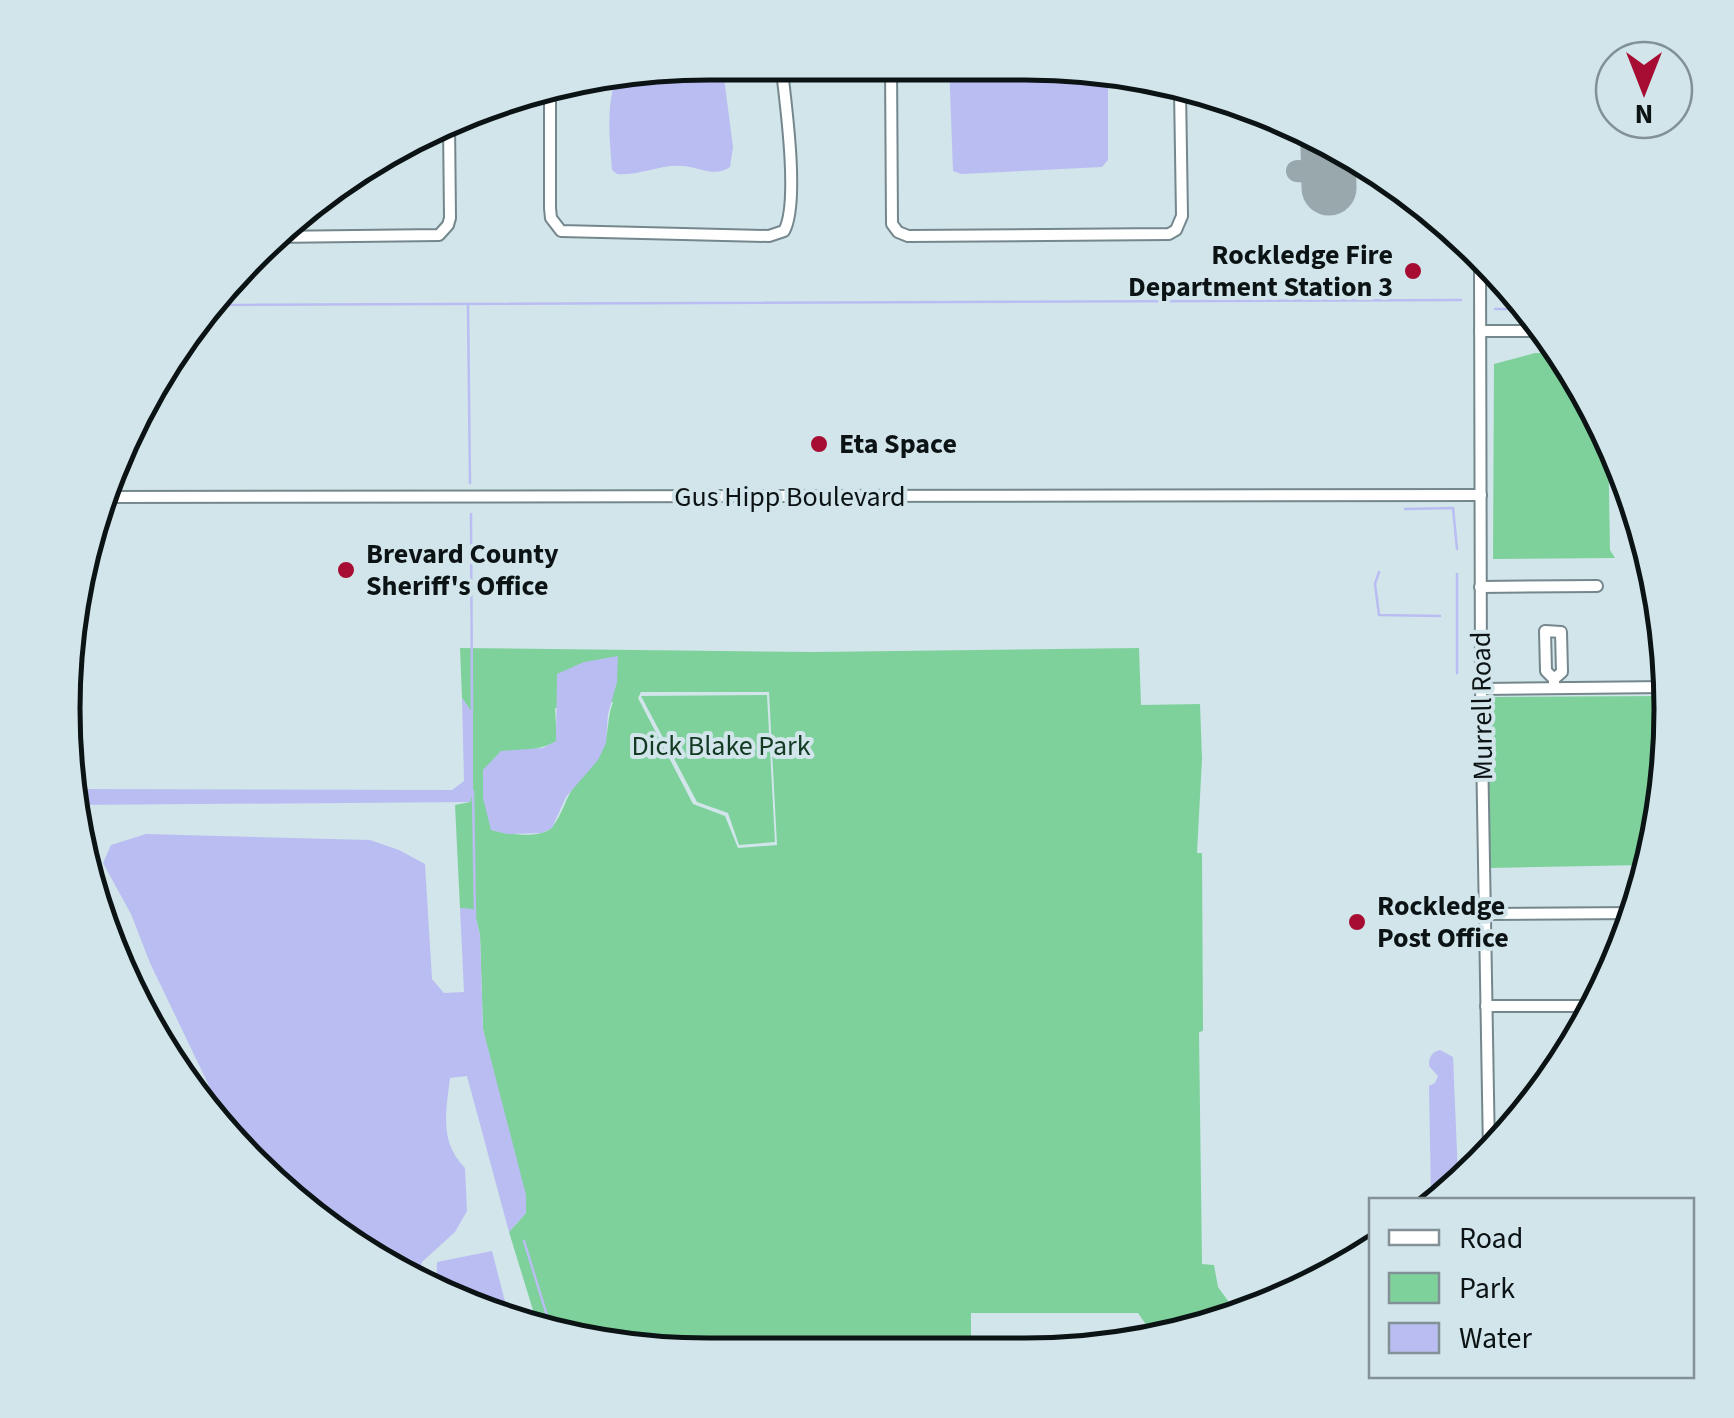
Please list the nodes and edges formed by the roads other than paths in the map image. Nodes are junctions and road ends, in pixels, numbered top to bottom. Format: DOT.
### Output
graph roads {
  1 [pos="783,80"];
  2 [pos="892,80"];
  3 [pos="1180,99"];
  4 [pos="550,100"];
  5 [pos="449,137"];
  6 [pos="293,237"];
  7 [pos="1480,275"];
  8 [pos="1528,331"];
  9 [pos="1480,332"];
  10 [pos="1481,495"];
  11 [pos="117,497"];
  12 [pos="1596,586"];
  13 [pos="1480,587"];
  14 [pos="1653,686"];
  15 [pos="1481,689"];
  16 [pos="1620,913"];
  17 [pos="1486,914"];
  18 [pos="1486,1006"];
  19 [pos="1579,1006"];
  20 [pos="1489,1134"];
  1 -- 4 [label="street"];
  2 -- 3 [label="street"];
  5 -- 6 [label="street"];
  7 -- 9 [label="street, Murrell Road"];
  8 -- 9 [label="street"];
  9 -- 10 [label="street, Murrell Road"];
  10 -- 11 [label="street, Gus Hipp Boulevard"];
  10 -- 13 [label="street, Murrell Road"];
  12 -- 13 [label="street"];
  13 -- 15 [label="street, Murrell Road"];
  14 -- 15 [label="street"];
  15 -- 17 [label="street, Murrell Road"];
  16 -- 17 [label="street"];
  17 -- 18 [label="street, Murrell Road"];
  18 -- 19 [label="street"];
  18 -- 20 [label="street, Murrell Road"];
}
